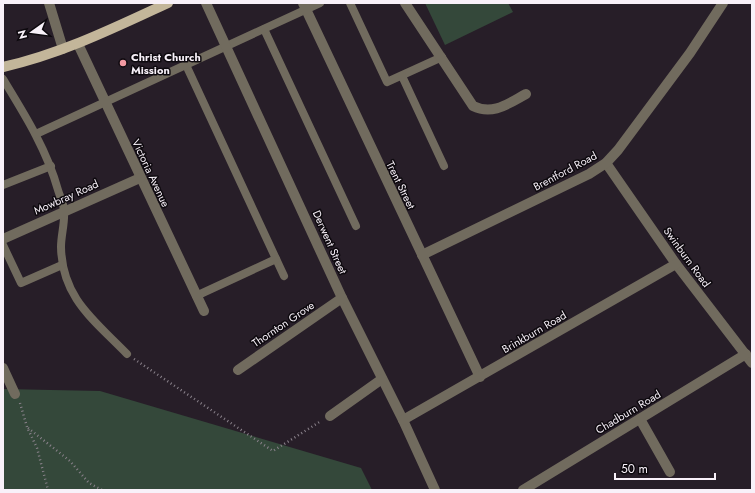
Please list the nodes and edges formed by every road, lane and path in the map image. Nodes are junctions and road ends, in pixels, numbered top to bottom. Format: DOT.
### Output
graph roads {
  1 [pos="49,3"];
  2 [pos="168,3"];
  3 [pos="206,3"];
  4 [pos="320,3"];
  5 [pos="350,3"];
  6 [pos="405,3"];
  7 [pos="723,3"];
  8 [pos="305,6"];
  9 [pos="264,29"];
  10 [pos="78,44"];
  11 [pos="228,47"];
  12 [pos="63,49"];
  13 [pos="442,57"];
  14 [pos="186,65"];
  15 [pos="3,67"];
  16 [pos="402,76"];
  17 [pos="3,80"];
  18 [pos="526,94"];
  19 [pos="106,103"];
  20 [pos="36,134"];
  21 [pos="606,163"];
  22 [pos="52,166"];
  23 [pos="444,166"];
  24 [pos="140,178"];
  25 [pos="3,185"];
  26 [pos="64,211"];
  27 [pos="356,226"];
  28 [pos="3,239"];
  29 [pos="3,245"];
  30 [pos="422,255"];
  31 [pos="276,259"];
  32 [pos="676,264"];
  33 [pos="62,265"];
  34 [pos="284,276"];
  35 [pos="196,296"];
  36 [pos="342,298"];
  37 [pos="204,311"];
  38 [pos="127,354"];
  39 [pos="746,354"];
  40 [pos="752,363"];
  41 [pos="3,368"];
  42 [pos="238,370"];
  43 [pos="480,377"];
  44 [pos="382,379"];
  45 [pos="14,394"];
  46 [pos="330,416"];
  47 [pos="640,418"];
  48 [pos="403,420"];
  49 [pos="27,427"];
  50 [pos="670,472"];
  51 [pos="48,490"];
  52 [pos="102,490"];
  53 [pos="435,490"];
  54 [pos="524,490"];
  1 -- 12 [label="street"];
  2 -- 10 [label="main road"];
  3 -- 11 [label="street, Derwent Street"];
  4 -- 8 [label="lane"];
  5 -- 16 [label="lane"];
  6 -- 13 [label="street"];
  7 -- 21 [label="street, Brentford Road"];
  8 -- 9 [label="lane"];
  8 -- 30 [label="street, Trent Street"];
  9 -- 11 [label="lane"];
  9 -- 27 [label="lane"];
  10 -- 12 [label="main road"];
  10 -- 19 [label="street, Victoria Avenue"];
  11 -- 14 [label="lane"];
  11 -- 36 [label="street, Derwent Street"];
  12 -- 15 [label="main road"];
  13 -- 16 [label="lane"];
  13 -- 18 [label="street"];
  14 -- 19 [label="lane"];
  14 -- 31 [label="lane"];
  16 -- 23 [label="lane"];
  17 -- 20 [label="lane"];
  19 -- 20 [label="lane"];
  19 -- 24 [label="street, Victoria Avenue"];
  20 -- 22 [label="lane"];
  21 -- 30 [label="street, Brentford Road"];
  21 -- 32 [label="street, Swinburn Road"];
  22 -- 25 [label="lane"];
  22 -- 26 [label="lane"];
  24 -- 26 [label="street, Mowbray Road"];
  24 -- 35 [label="street, Victoria Avenue"];
  26 -- 28 [label="street, Mowbray Road"];
  26 -- 33 [label="lane"];
  29 -- 33 [label="lane"];
  30 -- 43 [label="street, Trent Street"];
  31 -- 34 [label="lane"];
  31 -- 35 [label="lane"];
  32 -- 39 [label="street, Swinburn Road"];
  32 -- 43 [label="street, Brinkburn Road"];
  33 -- 38 [label="lane"];
  35 -- 37 [label="street, Victoria Avenue"];
  36 -- 42 [label="street, Thornton Grove"];
  36 -- 44 [label="street, Derwent Street"];
  38 -- 46 [label="path"];
  39 -- 40 [label="street, Swinburn Road"];
  39 -- 47 [label="street, Chadburn Road"];
  41 -- 45 [label="street"];
  43 -- 48 [label="street, Brinkburn Road"];
  44 -- 46 [label="street"];
  44 -- 48 [label="street, Derwent Street"];
  45 -- 49 [label="path"];
  47 -- 50 [label="street"];
  47 -- 54 [label="street, Chadburn Road"];
  48 -- 53 [label="street, Derwent Street"];
  49 -- 51 [label="path"];
  49 -- 52 [label="path"];
}
